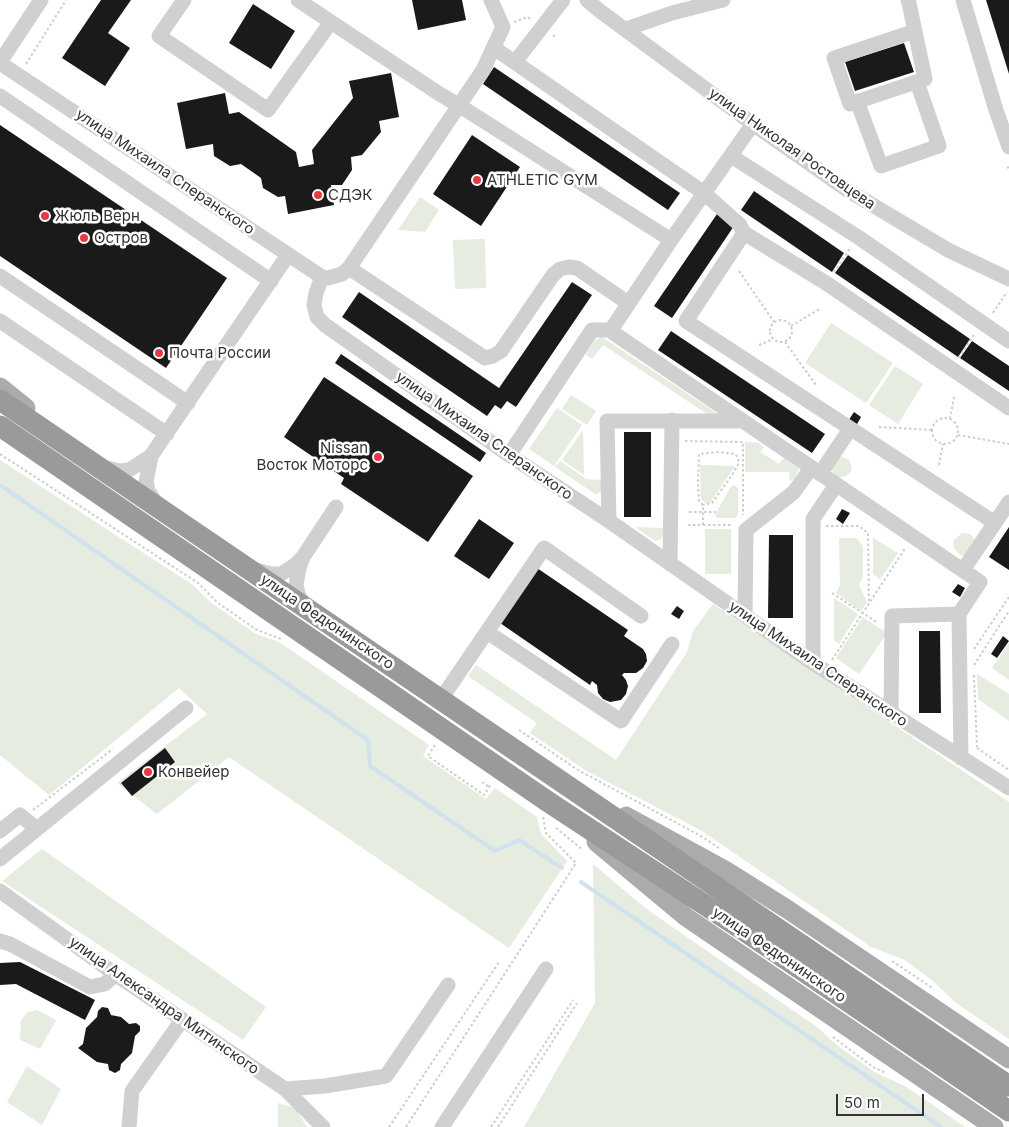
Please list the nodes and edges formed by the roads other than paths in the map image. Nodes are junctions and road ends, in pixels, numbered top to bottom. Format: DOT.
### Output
graph roads {
  1 [pos="41,0"];
  2 [pos="184,0"];
  3 [pos="298,0"];
  4 [pos="491,0"];
  5 [pos="563,0"];
  6 [pos="587,0"];
  7 [pos="724,0"];
  8 [pos="908,0"];
  9 [pos="963,0"];
  10 [pos="689,4"];
  11 [pos="331,22"];
  12 [pos="626,29"];
  13 [pos="915,31"];
  14 [pos="494,48"];
  15 [pos="0,62"];
  16 [pos="515,62"];
  17 [pos="917,82"];
  18 [pos="0,96"];
  19 [pos="857,102"];
  20 [pos="460,106"];
  21 [pos="753,124"];
  22 [pos="1009,147"];
  23 [pos="730,156"];
  24 [pos="704,193"];
  25 [pos="744,233"];
  26 [pos="670,240"];
  27 [pos="288,255"];
  28 [pos="349,268"];
  29 [pos="0,276"];
  30 [pos="322,277"];
  31 [pos="271,281"];
  32 [pos="1008,284"];
  33 [pos="628,303"];
  34 [pos="0,321"];
  35 [pos="609,330"];
  36 [pos="1009,341"];
  37 [pos="0,386"];
  38 [pos="0,400"];
  39 [pos="188,402"];
  40 [pos="1009,408"];
  41 [pos="672,420"];
  42 [pos="742,421"];
  43 [pos="0,426"];
  44 [pos="850,429"];
  45 [pos="167,434"];
  46 [pos="0,435"];
  47 [pos="510,455"];
  48 [pos="151,456"];
  49 [pos="97,465"];
  50 [pos="815,471"];
  51 [pos="85,485"];
  52 [pos="836,485"];
  53 [pos="1009,502"];
  54 [pos="158,506"];
  55 [pos="336,508"];
  56 [pos="609,521"];
  57 [pos="995,523"];
  58 [pos="304,557"];
  59 [pos="670,564"];
  60 [pos="248,567"];
  61 [pos="963,570"];
  62 [pos="304,606"];
  63 [pos="959,614"];
  64 [pos="642,616"];
  65 [pos="745,616"];
  66 [pos="488,632"];
  67 [pos="672,644"];
  68 [pos="813,663"];
  69 [pos="441,700"];
  70 [pos="186,708"];
  71 [pos="891,714"];
  72 [pos="961,758"];
  73 [pos="560,780"];
  74 [pos="1009,788"];
  75 [pos="545,809"];
  76 [pos="1,829"];
  77 [pos="37,829"];
  78 [pos="0,859"];
  79 [pos="0,891"];
  80 [pos="0,941"];
  81 [pos="546,970"];
  82 [pos="115,974"];
  83 [pos="448,985"];
  84 [pos="182,1020"];
  85 [pos="1009,1058"];
  86 [pos="1009,1086"];
  87 [pos="285,1089"];
  88 [pos="1009,1111"];
  89 [pos="130,1127"];
  90 [pos="323,1127"];
  91 [pos="442,1127"];
  92 [pos="994,1127"];
  1 -- 15 [label="street"];
  2 -- 11 [label="street"];
  3 -- 11 [label="street"];
  4 -- 14 [label="street"];
  5 -- 16 [label="street"];
  6 -- 12 [label="street, улица Николая Ростовцева"];
  7 -- 10 [label="street"];
  8 -- 13 [label="street"];
  9 -- 22 [label="street"];
  10 -- 12 [label="street"];
  11 -- 20 [label="street"];
  12 -- 21 [label="street, улица Николая Ростовцева"];
  13 -- 17 [label="street"];
  13 -- 19 [label="street"];
  14 -- 16 [label="street"];
  14 -- 20 [label="street"];
  15 -- 27 [label="street, улица Михаила Сперанского"];
  16 -- 24 [label="street"];
  17 -- 19 [label="street"];
  17 -- 19 [label="street"];
  18 -- 31 [label="street"];
  20 -- 26 [label="street"];
  20 -- 28 [label="street"];
  21 -- 23 [label="street"];
  21 -- 32 [label="street, улица Николая Ростовцева"];
  23 -- 24 [label="street"];
  23 -- 36 [label="street"];
  24 -- 25 [label="street"];
  24 -- 26 [label="street"];
  25 -- 40 [label="street"];
  25 -- 44 [label="street"];
  26 -- 33 [label="street"];
  27 -- 30 [label="street, улица Михаила Сперанского"];
  27 -- 31 [label="street"];
  28 -- 30 [label="street"];
  28 -- 33 [label="street"];
  29 -- 39 [label="street"];
  30 -- 47 [label="street, улица Михаила Сперанского"];
  31 -- 39 [label="street"];
  33 -- 35 [label="street"];
  34 -- 45 [label="street"];
  35 -- 42 [label="street"];
  35 -- 47 [label="street"];
  37 -- 49 [label="main road, улица Федюнинского"];
  38 -- 49 [label="highway, улица Федюнинского"];
  39 -- 45 [label="street"];
  41 -- 42 [label="street"];
  41 -- 56 [label="street"];
  41 -- 59 [label="street"];
  42 -- 50 [label="street"];
  43 -- 51 [label="highway, улица Федюнинского"];
  44 -- 50 [label="street"];
  44 -- 57 [label="street"];
  45 -- 48 [label="street"];
  46 -- 51 [label="main road, улица Федюнинского"];
  47 -- 56 [label="street, улица Михаила Сперанского"];
  48 -- 49 [label="street"];
  48 -- 54 [label="street"];
  49 -- 54 [label="highway, улица Федюнинского"];
  50 -- 52 [label="street"];
  50 -- 65 [label="street"];
  51 -- 75 [label="highway, улица Федюнинского"];
  52 -- 61 [label="street"];
  52 -- 68 [label="street"];
  53 -- 57 [label="street"];
  54 -- 60 [label="highway, улица Федюнинского"];
  55 -- 58 [label="street"];
  56 -- 59 [label="street, улица Михаила Сперанского"];
  57 -- 61 [label="street"];
  58 -- 60 [label="street"];
  58 -- 62 [label="street"];
  59 -- 65 [label="street, улица Михаила Сперанского"];
  60 -- 62 [label="highway, улица Федюнинского"];
  61 -- 63 [label="street"];
  62 -- 69 [label="highway, улица Федюнинского"];
  63 -- 71 [label="street"];
  63 -- 72 [label="street"];
  64 -- 66 [label="street"];
  65 -- 68 [label="street, улица Михаила Сперанского"];
  66 -- 67 [label="street"];
  66 -- 69 [label="street"];
  68 -- 71 [label="street, улица Михаила Сперанского"];
  69 -- 73 [label="highway, улица Федюнинского"];
  70 -- 77 [label="street"];
  71 -- 72 [label="street, улица Михаила Сперанского"];
  72 -- 74 [label="street, улица Михаила Сперанского"];
  73 -- 85 [label="main road, улица Федюнинского"];
  73 -- 86 [label="highway, улица Федюнинского"];
  75 -- 88 [label="highway, улица Федюнинского"];
  75 -- 92 [label="main road, улица Федюнинского"];
  76 -- 77 [label="street"];
  77 -- 78 [label="street"];
  79 -- 82 [label="street, улица Александра Митинского"];
  80 -- 82 [label="street"];
  81 -- 91 [label="street"];
  82 -- 84 [label="street, улица Александра Митинского"];
  83 -- 87 [label="street"];
  84 -- 87 [label="street, улица Александра Митинского"];
  84 -- 89 [label="street"];
  87 -- 90 [label="street, улица Александра Митинского"];
}
